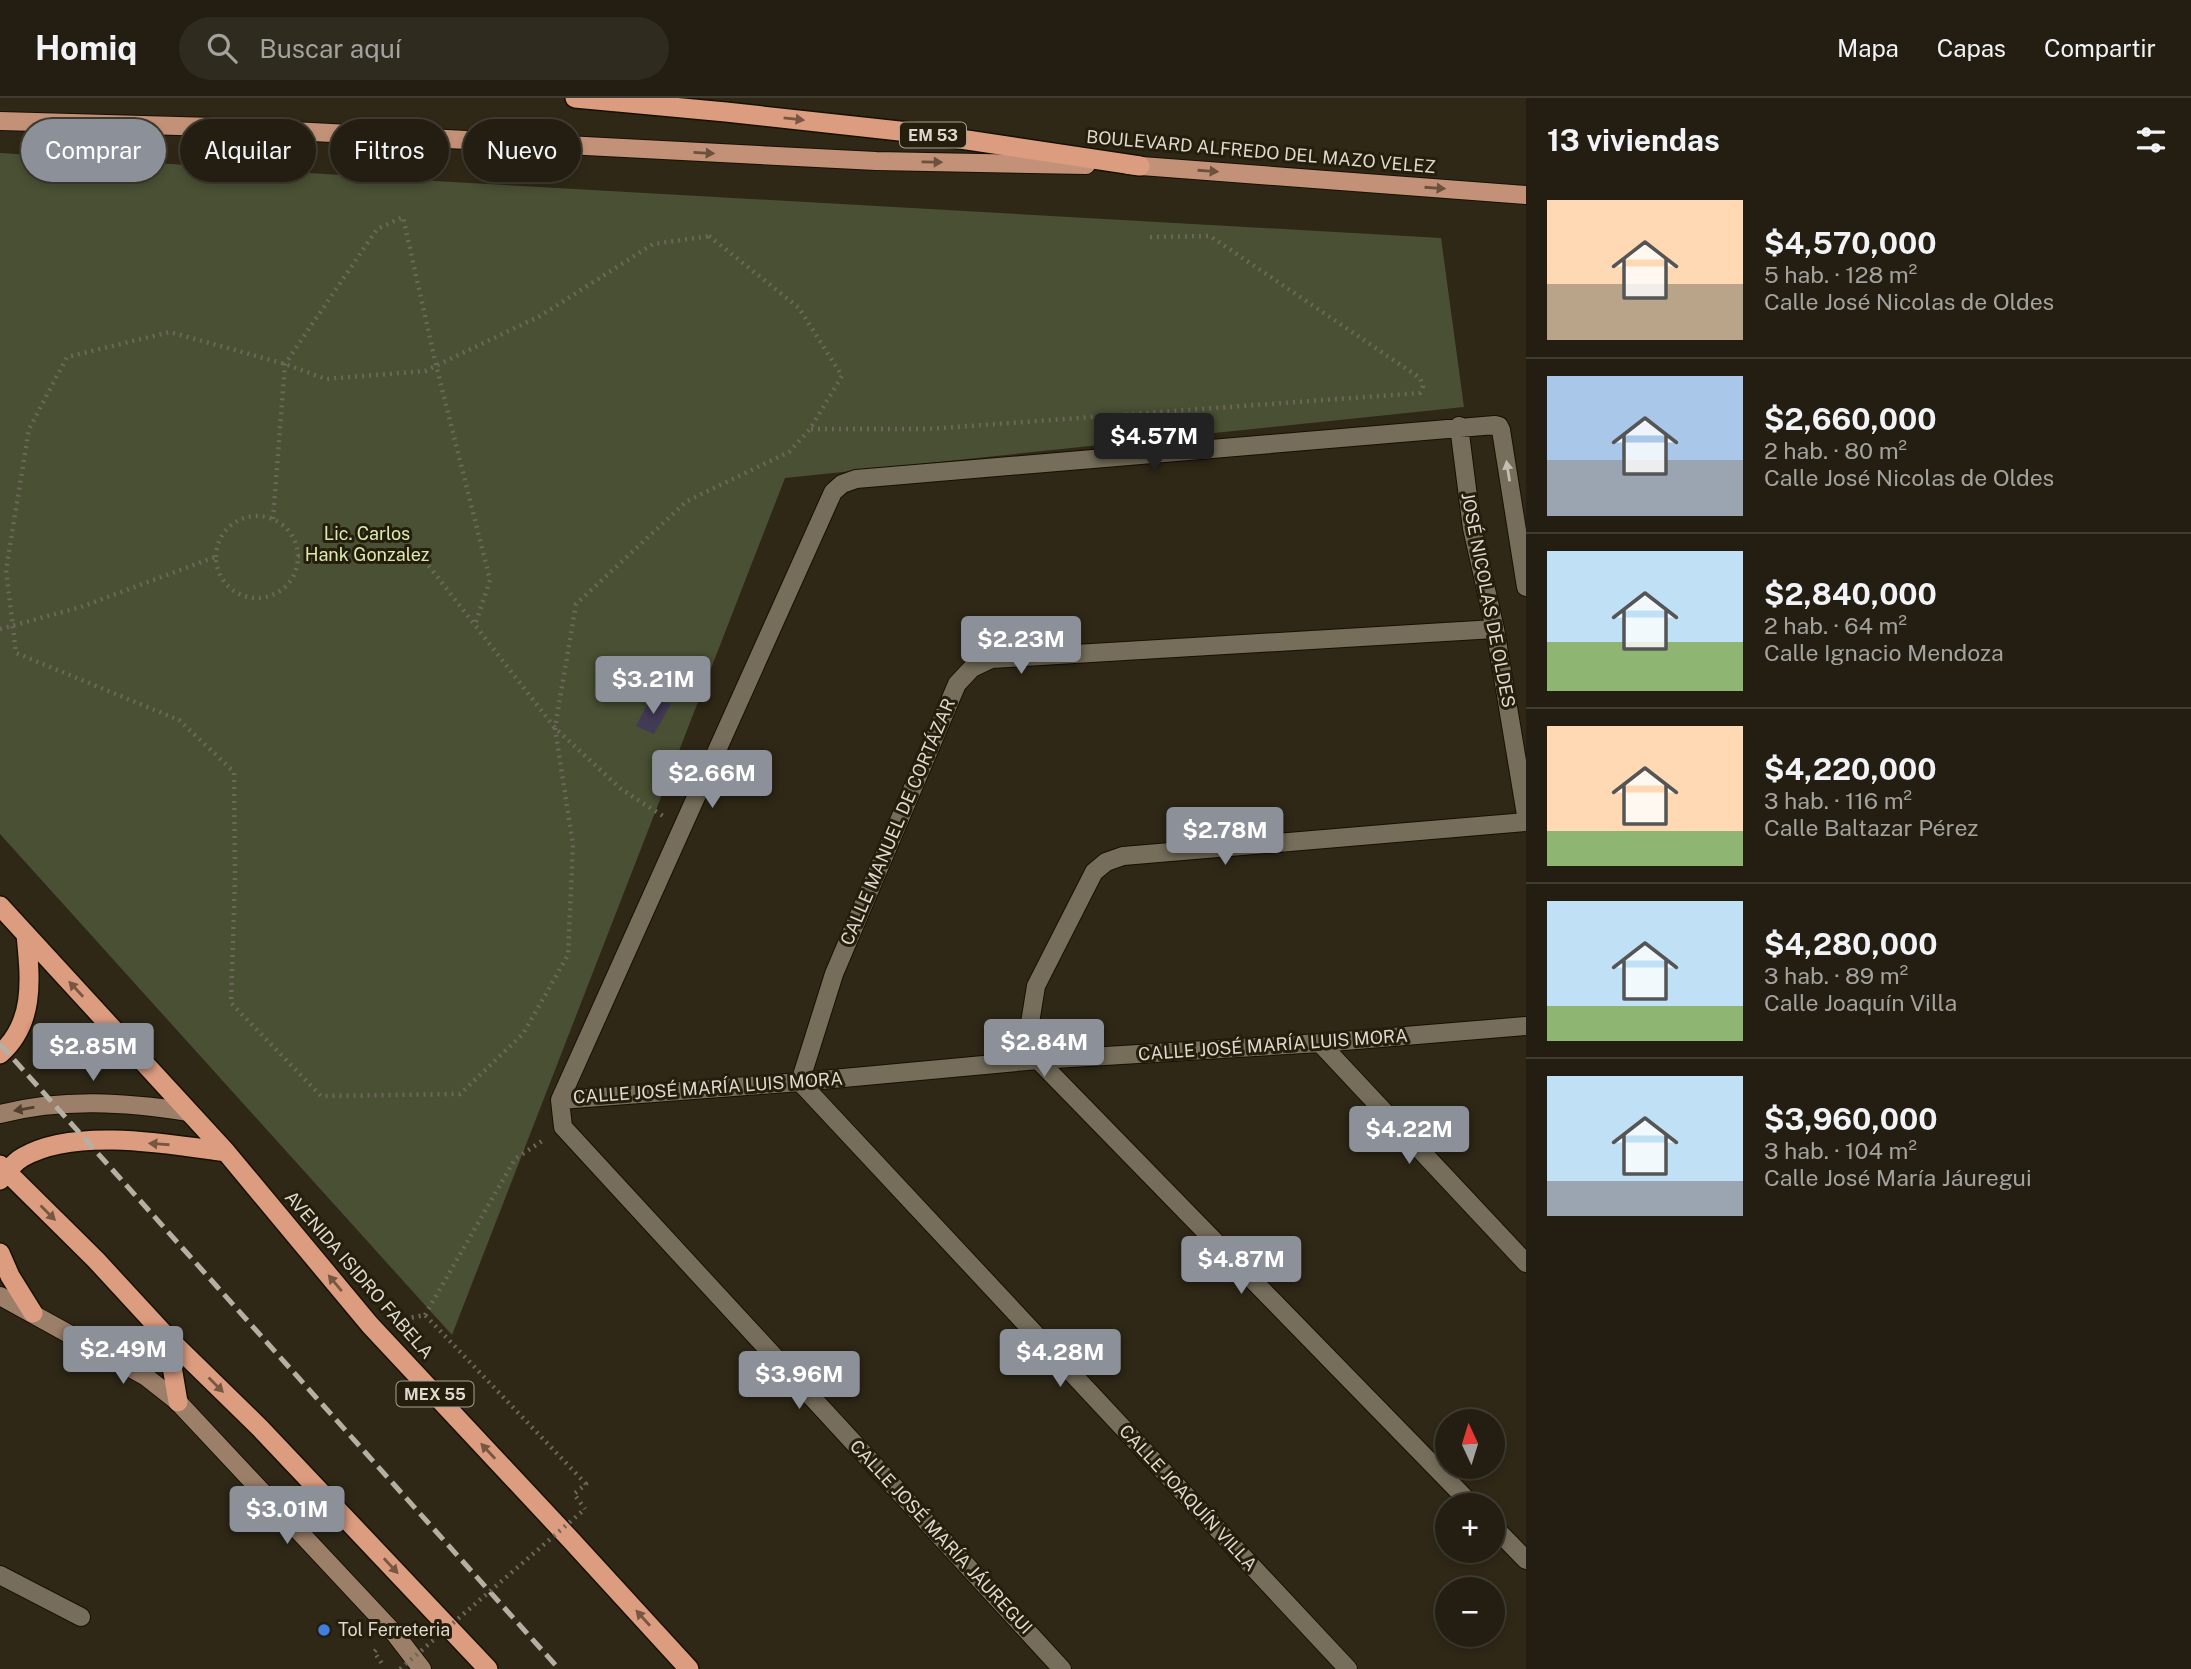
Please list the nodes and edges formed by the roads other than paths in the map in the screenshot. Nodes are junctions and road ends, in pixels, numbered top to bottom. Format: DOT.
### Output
graph roads {
  1 [pos="575,98"];
  2 [pos="0,121"];
  3 [pos="1140,166"];
  4 [pos="1526,195"];
  5 [pos="1459,426"];
  6 [pos="1526,587"];
  7 [pos="1495,629"];
  8 [pos="1526,815"];
  9 [pos="1526,822"];
  10 [pos="0,906"];
  11 [pos="26,934"];
  12 [pos="1526,1026"];
  13 [pos="1320,1044"];
  14 [pos="0,1054"];
  15 [pos="1038,1060"];
  16 [pos="800,1082"];
  17 [pos="560,1100"];
  18 [pos="189,1112"];
  19 [pos="0,1114"];
  20 [pos="226,1152"];
  21 [pos="2,1172"];
  22 [pos="0,1253"];
  23 [pos="1526,1263"];
  24 [pos="0,1296"];
  25 [pos="33,1313"];
  26 [pos="167,1337"];
  27 [pos="83,1343"];
  28 [pos="178,1402"];
  29 [pos="1460,1493"];
  30 [pos="1505,1538"];
  31 [pos="1526,1560"];
  32 [pos="0,1575"];
  33 [pos="81,1617"];
  34 [pos="422,1669"];
  35 [pos="488,1669"];
  36 [pos="688,1669"];
  37 [pos="1062,1669"];
  38 [pos="1348,1669"];
  1 -- 3 [label="highway, BOULEVARD ALFREDO DEL MAZO VELEZ / EM 53, one-way"];
  2 -- 3 [label="main road, one-way"];
  3 -- 4 [label="main road, BOULEVARD ALFREDO DEL MAZO VELEZ / EM 53, one-way"];
  6 -- 5 [label="street, one-way"];
  5 -- 7 [label="street, JOSÉ NICOLAS DE OLDES"];
  5 -- 17 [label="street"];
  7 -- 8 [label="street, JOSÉ NICOLAS DE OLDES"];
  7 -- 16 [label="street, CALLE MANUEL DE CORTÁZAR"];
  9 -- 15 [label="street"];
  10 -- 11 [label="highway, AVENIDA ISIDRO FABELA / MEX 55"];
  11 -- 14 [label="highway"];
  18 -- 11 [label="highway, AVENIDA ISIDRO FABELA / MEX 55, one-way"];
  12 -- 13 [label="street, CALLE JOSÉ MARÍA LUIS MORA"];
  13 -- 15 [label="street, CALLE JOSÉ MARÍA LUIS MORA"];
  13 -- 23 [label="street"];
  15 -- 16 [label="street, CALLE JOSÉ MARÍA LUIS MORA"];
  15 -- 29 [label="street"];
  16 -- 17 [label="street, CALLE JOSÉ MARÍA LUIS MORA"];
  16 -- 38 [label="street, CALLE JOAQUÍN VILLA"];
  17 -- 37 [label="street, CALLE JOSÉ MARÍA JÁUREGUI"];
  18 -- 19 [label="main road, one-way"];
  18 -- 20 [label="highway, AVENIDA ISIDRO FABELA / MEX 55"];
  20 -- 21 [label="highway, one-way"];
  36 -- 20 [label="highway, AVENIDA ISIDRO FABELA / MEX 55, one-way"];
  21 -- 26 [label="highway, one-way"];
  22 -- 25 [label="highway"];
  24 -- 25 [label="main road"];
  25 -- 27 [label="main road"];
  26 -- 27 [label="highway"];
  26 -- 28 [label="highway"];
  26 -- 35 [label="highway, one-way"];
  27 -- 28 [label="main road"];
  28 -- 34 [label="main road"];
  30 -- 31 [label="street"];
  32 -- 33 [label="street"];
}
